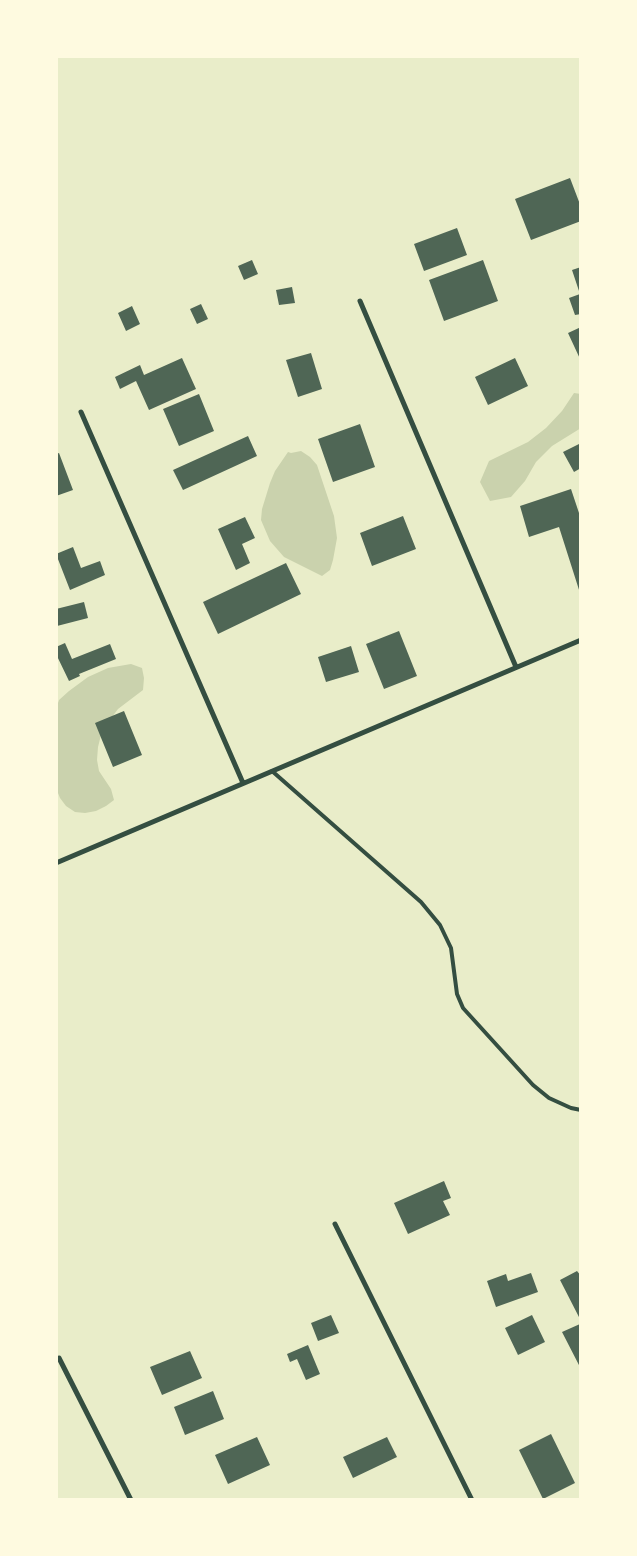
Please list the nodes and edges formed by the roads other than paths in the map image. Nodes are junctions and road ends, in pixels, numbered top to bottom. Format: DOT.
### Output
graph roads {
  1 [pos="360,301"];
  2 [pos="81,412"];
  3 [pos="581,640"];
  4 [pos="516,667"];
  5 [pos="272,771"];
  6 [pos="243,783"];
  7 [pos="56,863"];
  8 [pos="581,1110"];
  9 [pos="335,1224"];
  10 [pos="59,1358"];
  11 [pos="131,1500"];
  12 [pos="472,1500"];
  1 -- 4 [label="street"];
  2 -- 6 [label="street"];
  3 -- 4 [label="street"];
  4 -- 5 [label="street"];
  5 -- 6 [label="street"];
  5 -- 8 [label="lane"];
  6 -- 7 [label="street"];
  9 -- 12 [label="street"];
  10 -- 11 [label="street"];
}
